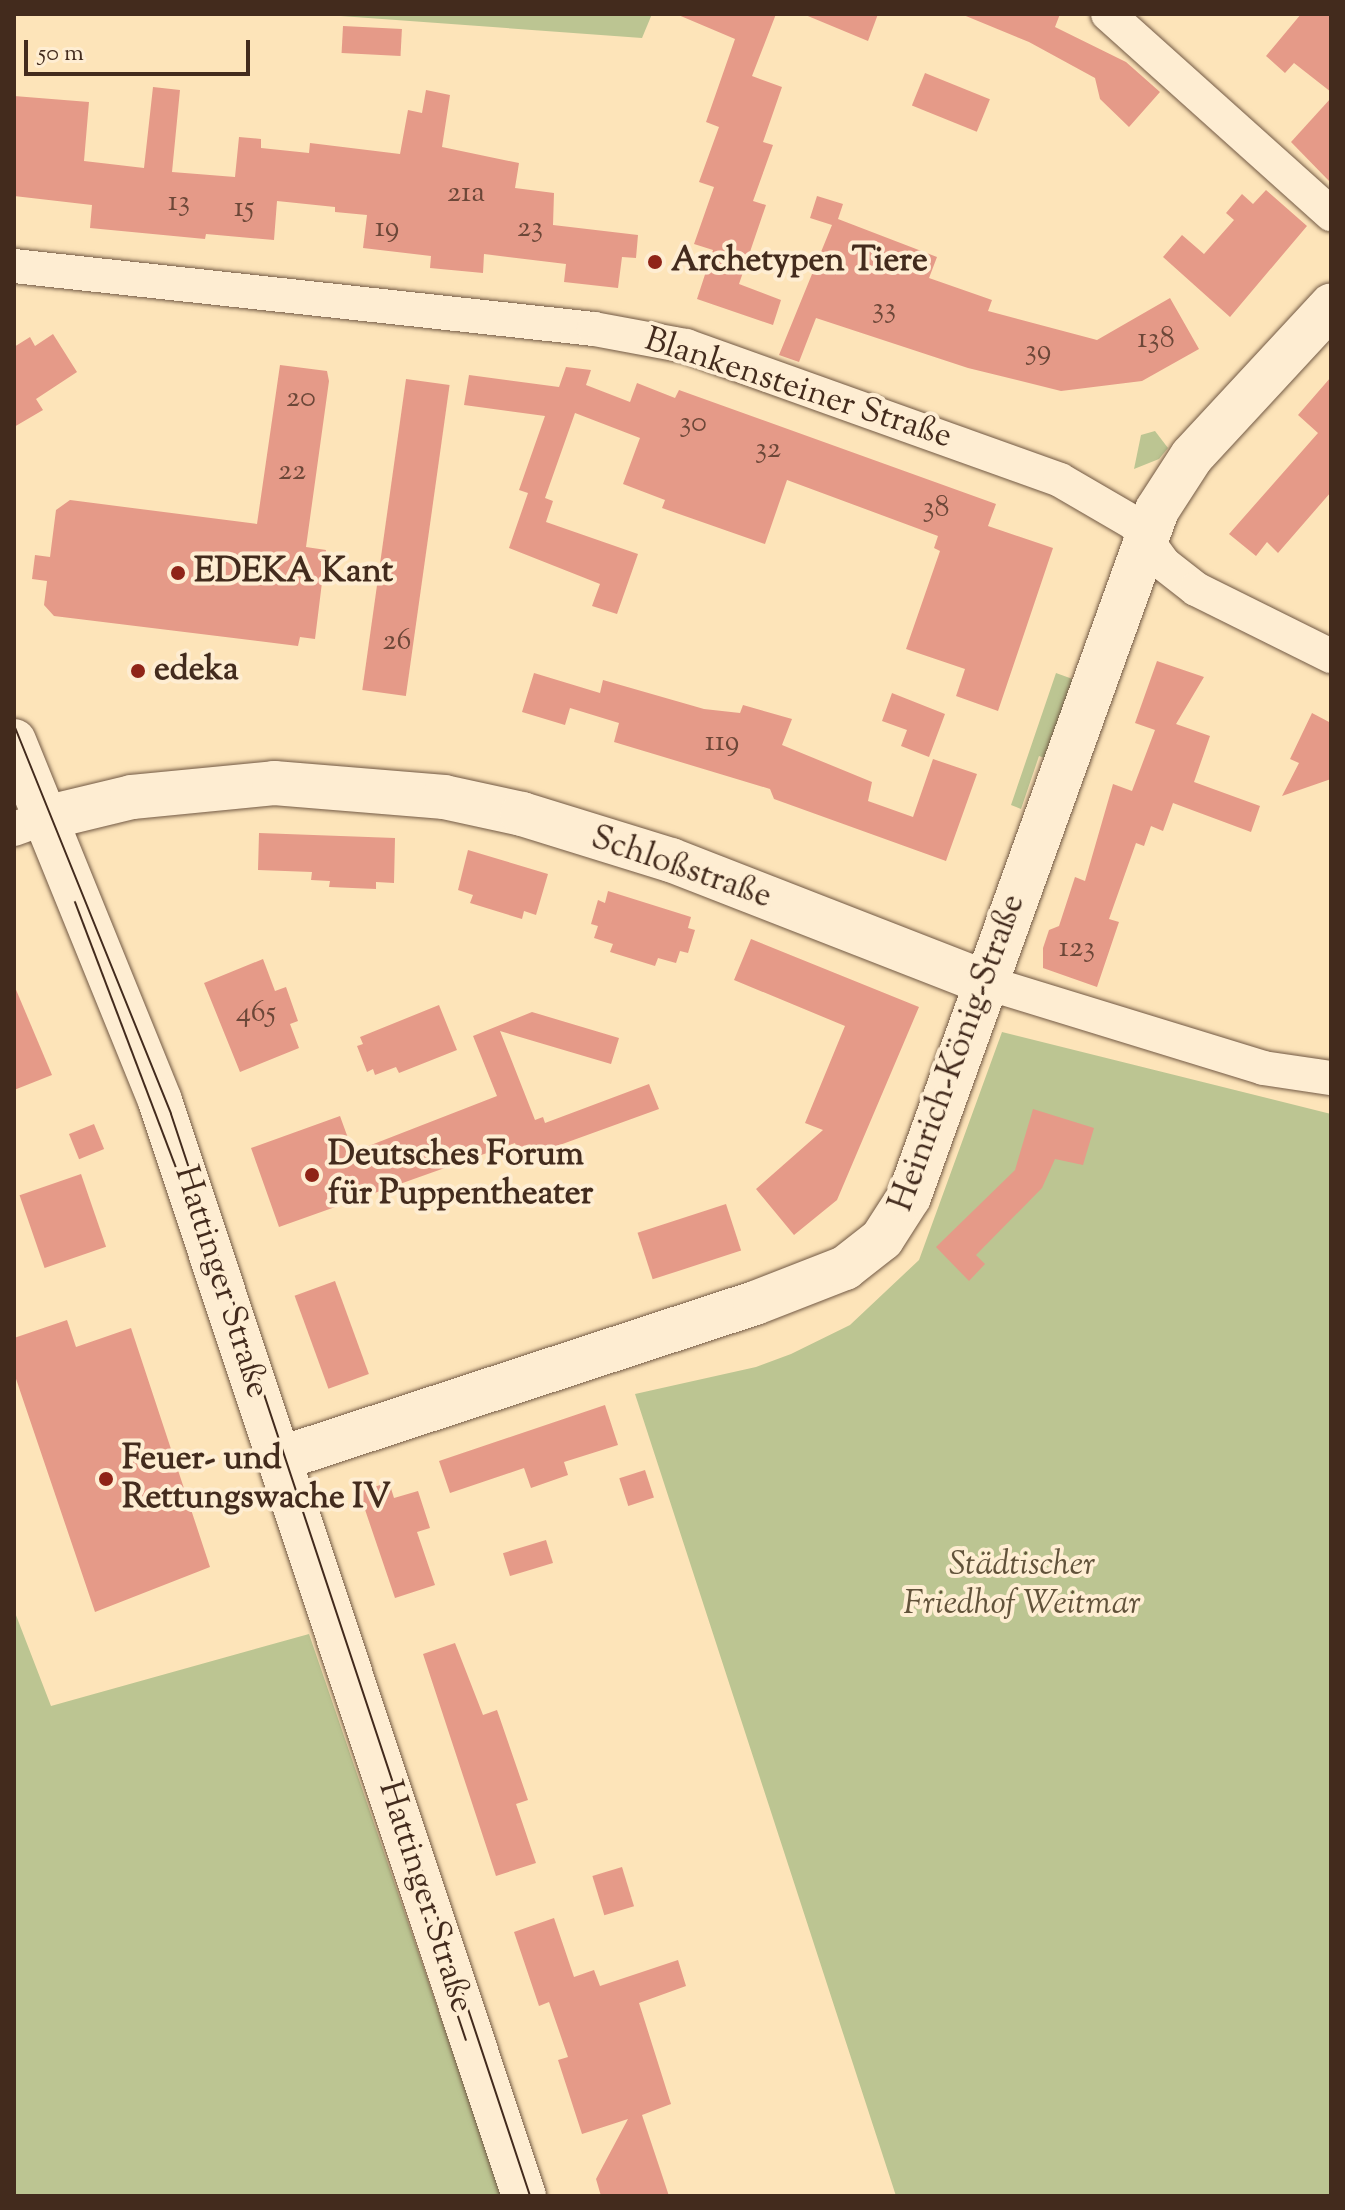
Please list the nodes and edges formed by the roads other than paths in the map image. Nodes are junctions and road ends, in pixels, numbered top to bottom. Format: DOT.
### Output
graph roads {
  1 [pos="1108,14"];
  2 [pos="1331,214"];
  3 [pos="14,266"];
  4 [pos="1331,306"];
  5 [pos="1145,537"];
  6 [pos="1331,656"];
  7 [pos="14,741"];
  8 [pos="30,824"];
  9 [pos="984,982"];
  10 [pos="1331,1078"];
  11 [pos="279,1459"];
  12 [pos="524,2196"];
  1 -- 2 [label="street"];
  3 -- 5 [label="street, Blankensteiner Straße"];
  4 -- 5 [label="main road, Heinrich-König-Straße"];
  5 -- 6 [label="street, Blankensteiner Straße"];
  5 -- 9 [label="main road, Heinrich-König-Straße"];
  7 -- 8 [label="main road, Hattinger Straße"];
  8 -- 9 [label="main road, Schloßstraße"];
  8 -- 11 [label="main road, Hattinger Straße"];
  9 -- 10 [label="street, Schloßstraße"];
  9 -- 11 [label="main road, Heinrich-König-Straße"];
  11 -- 12 [label="main road, Hattinger Straße"];
}
